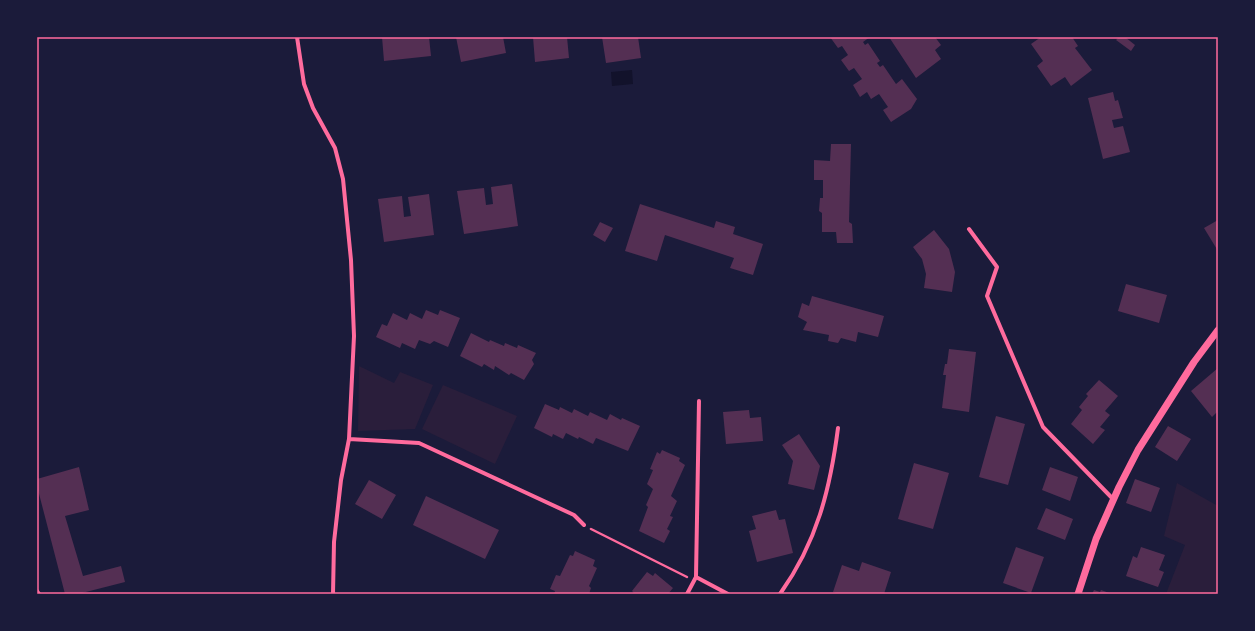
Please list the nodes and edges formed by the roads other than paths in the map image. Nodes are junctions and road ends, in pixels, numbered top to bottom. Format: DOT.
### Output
graph roads {
  1 [pos="297,37"];
  2 [pos="969,229"];
  3 [pos="1218,330"];
  4 [pos="699,401"];
  5 [pos="838,428"];
  6 [pos="349,439"];
  7 [pos="1113,499"];
  8 [pos="584,525"];
  9 [pos="696,577"];
  10 [pos="37,591"];
  11 [pos="39,594"];
  12 [pos="333,594"];
  13 [pos="687,594"];
  14 [pos="728,594"];
  15 [pos="780,594"];
  16 [pos="1078,594"];
  1 -- 6 [label="street"];
  2 -- 7 [label="street"];
  3 -- 7 [label="street"];
  4 -- 9 [label="street"];
  5 -- 15 [label="street"];
  6 -- 8 [label="street"];
  6 -- 12 [label="street"];
  7 -- 16 [label="street"];
  9 -- 13 [label="street"];
  9 -- 14 [label="street"];
  10 -- 11 [label="street"];
}
